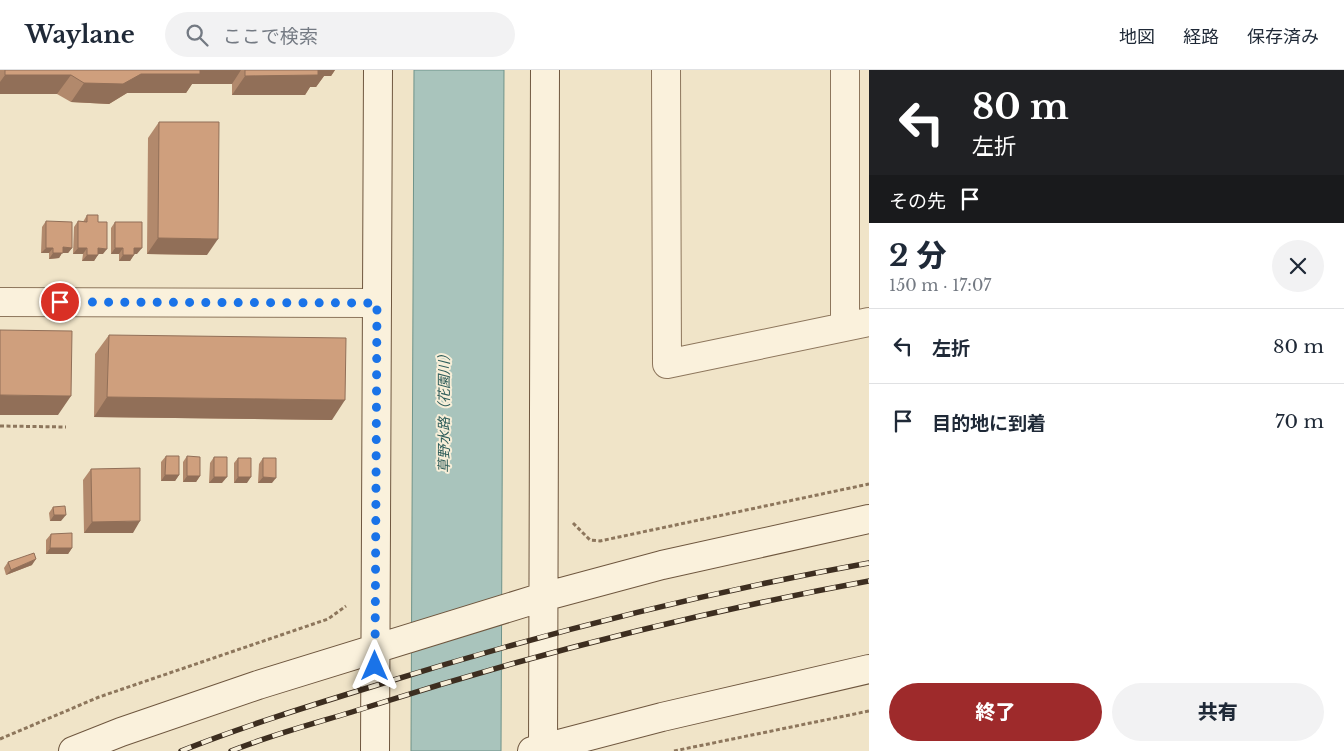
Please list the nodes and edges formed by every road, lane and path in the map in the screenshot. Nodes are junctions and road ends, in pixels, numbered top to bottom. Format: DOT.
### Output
graph roads {
  1 [pos="378,70"];
  2 [pos="545,70"];
  3 [pos="666,70"];
  4 [pos="845,70"];
  5 [pos="0,302"];
  6 [pos="377,303"];
  7 [pos="857,324"];
  8 [pos="0,426"];
  9 [pos="66,427"];
  10 [pos="869,484"];
  11 [pos="869,519"];
  12 [pos="570,520"];
  13 [pos="543,597"];
  14 [pos="348,604"];
  15 [pos="375,648"];
  16 [pos="869,669"];
  17 [pos="869,711"];
  18 [pos="0,738"];
  19 [pos="539,750"];
  20 [pos="73,751"];
  21 [pos="375,751"];
  22 [pos="674,751"];
  1 -- 6 [label="street"];
  2 -- 13 [label="street"];
  3 -- 7 [label="street"];
  4 -- 7 [label="street"];
  5 -- 6 [label="street"];
  6 -- 15 [label="street"];
  8 -- 9 [label="path"];
  10 -- 12 [label="path"];
  11 -- 13 [label="street"];
  13 -- 15 [label="street"];
  13 -- 19 [label="street"];
  14 -- 18 [label="path"];
  15 -- 20 [label="street"];
  15 -- 21 [label="street"];
  16 -- 19 [label="street"];
  17 -- 22 [label="path"];
}
